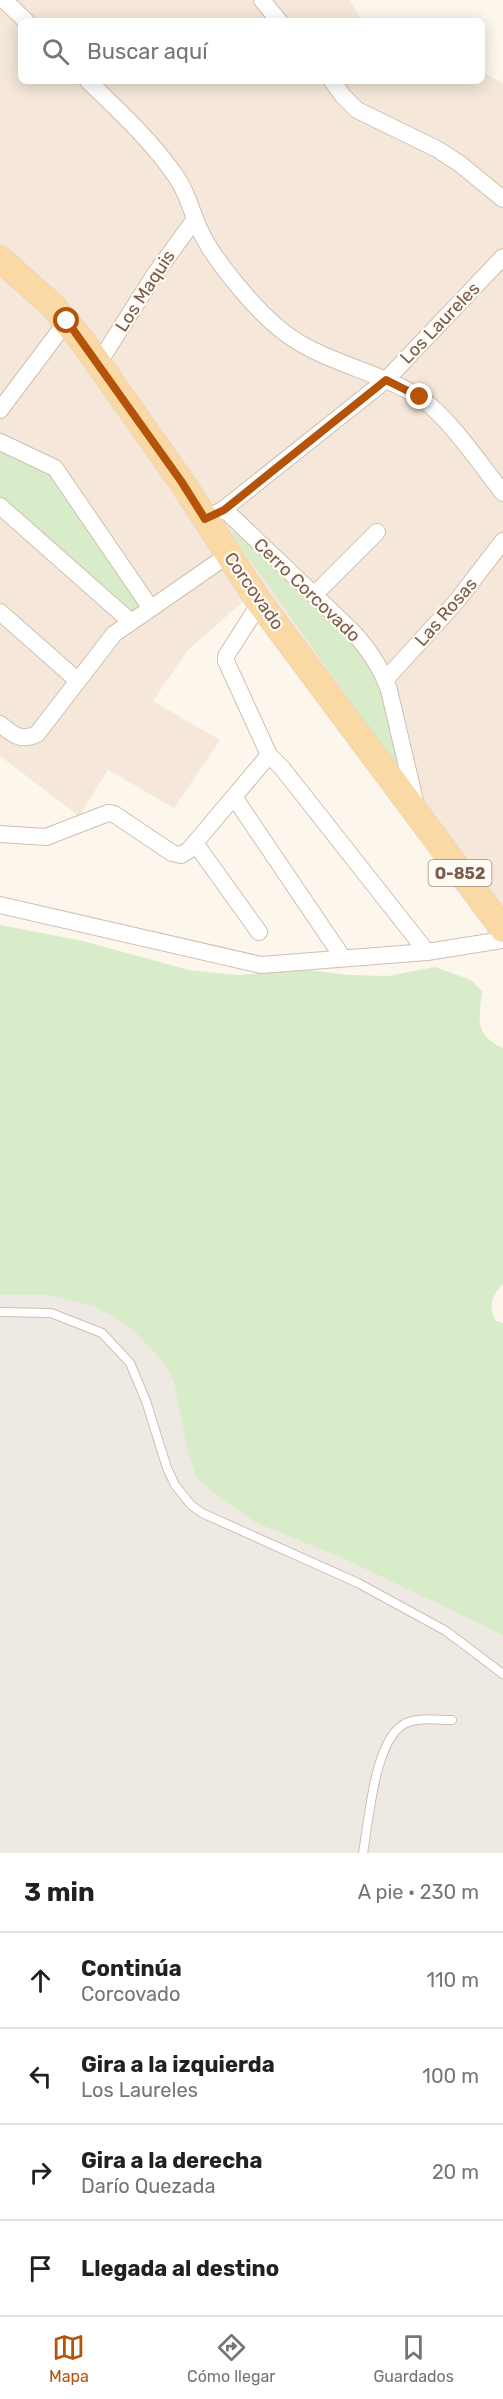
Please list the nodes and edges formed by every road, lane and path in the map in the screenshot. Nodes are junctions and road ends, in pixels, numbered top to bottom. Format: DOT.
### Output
graph roads {
  1 [pos="4,0"];
  2 [pos="262,0"];
  3 [pos="23,18"];
  4 [pos="277,18"];
  5 [pos="91,84"];
  6 [pos="334,84"];
  7 [pos="503,199"];
  8 [pos="195,219"];
  9 [pos="503,257"];
  10 [pos="0,259"];
  11 [pos="67,321"];
  12 [pos="98,364"];
  13 [pos="386,380"];
  14 [pos="0,410"];
  15 [pos="0,442"];
  16 [pos="503,493"];
  17 [pos="0,506"];
  18 [pos="214,514"];
  19 [pos="377,532"];
  20 [pos="503,541"];
  21 [pos="228,555"];
  22 [pos="314,595"];
  23 [pos="260,603"];
  24 [pos="150,608"];
  25 [pos="0,612"];
  26 [pos="130,621"];
  27 [pos="77,680"];
  28 [pos="385,680"];
  29 [pos="0,724"];
  30 [pos="269,755"];
  31 [pos="234,798"];
  32 [pos="418,816"];
  33 [pos="0,834"];
  34 [pos="195,843"];
  35 [pos="0,905"];
  36 [pos="503,929"];
  37 [pos="259,932"];
  38 [pos="503,940"];
  39 [pos="427,952"];
  40 [pos="343,958"];
  41 [pos="0,1312"];
  42 [pos="503,1674"];
  43 [pos="452,1720"];
  44 [pos="363,1853"];
  1 -- 3 [label="street"];
  2 -- 4 [label="street"];
  5 -- 8 [label="street"];
  6 -- 7 [label="street"];
  8 -- 12 [label="street, Los Maquis"];
  8 -- 13 [label="street"];
  9 -- 13 [label="street, Los Laureles"];
  10 -- 11 [label="main road, Corcovado / O-852"];
  11 -- 12 [label="main road, Corcovado / O-852"];
  11 -- 14 [label="street"];
  12 -- 18 [label="main road, Corcovado / O-852"];
  13 -- 16 [label="street"];
  13 -- 18 [label="street, Los Laureles"];
  15 -- 24 [label="street"];
  17 -- 26 [label="street"];
  18 -- 21 [label="main road, Corcovado / O-852"];
  18 -- 22 [label="street, Cerro Corcovado"];
  19 -- 22 [label="street"];
  20 -- 28 [label="street, Las Rosas"];
  21 -- 23 [label="main road, Corcovado / O-852"];
  21 -- 24 [label="street"];
  22 -- 28 [label="street, Cerro Corcovado"];
  23 -- 30 [label="street"];
  23 -- 32 [label="main road, Corcovado / O-852"];
  24 -- 26 [label="street"];
  25 -- 27 [label="street"];
  26 -- 27 [label="street"];
  27 -- 29 [label="street"];
  28 -- 32 [label="street, Cerro Corcovado"];
  30 -- 31 [label="street"];
  30 -- 39 [label="street"];
  31 -- 34 [label="street"];
  31 -- 40 [label="street"];
  32 -- 36 [label="main road, Corcovado / O-852"];
  33 -- 34 [label="street"];
  34 -- 37 [label="street"];
  35 -- 40 [label="street"];
  38 -- 39 [label="street"];
  39 -- 40 [label="street"];
  41 -- 42 [label="lane"];
  43 -- 44 [label="lane"];
}
